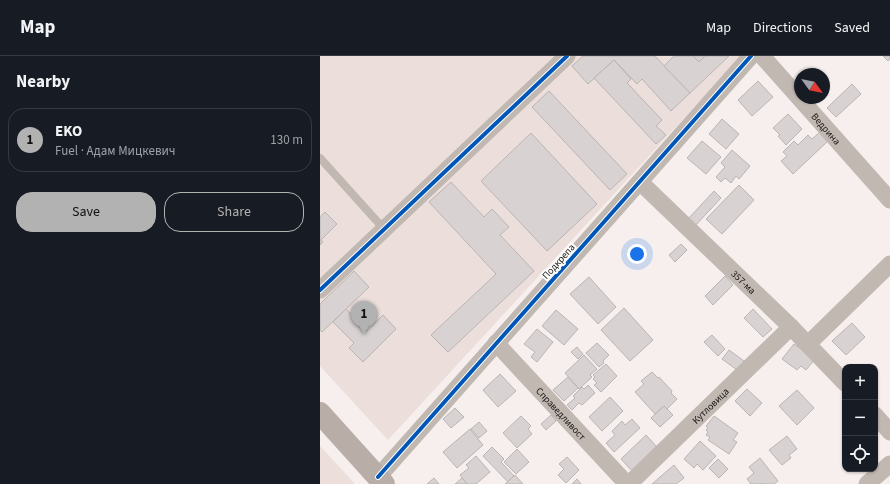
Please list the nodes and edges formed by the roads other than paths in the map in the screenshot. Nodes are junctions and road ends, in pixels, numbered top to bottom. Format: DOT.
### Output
graph roads {
  1 [pos="567,56"];
  2 [pos="751,56"];
  3 [pos="762,56"];
  4 [pos="320,158"];
  5 [pos="640,182"];
  6 [pos="890,200"];
  7 [pos="384,229"];
  8 [pos="890,264"];
  9 [pos="320,290"];
  10 [pos="791,327"];
  11 [pos="496,343"];
  12 [pos="808,344"];
  13 [pos="842,381"];
  14 [pos="320,414"];
  15 [pos="878,418"];
  16 [pos="890,432"];
  17 [pos="890,464"];
  18 [pos="381,481"];
  19 [pos="628,484"];
  20 [pos="867,484"];
  1 -- 7 [label="street"];
  2 -- 5 [label="street, Подкрепа"];
  3 -- 6 [label="street, Ведрина"];
  4 -- 7 [label="lane"];
  5 -- 10 [label="street, 357-ма"];
  5 -- 11 [label="street, Подкрепа"];
  7 -- 9 [label="street"];
  8 -- 12 [label="street"];
  10 -- 12 [label="street, 357-ма"];
  10 -- 19 [label="street, Кутловица"];
  11 -- 18 [label="street, Подкрепа"];
  11 -- 19 [label="street, Справедливост"];
  12 -- 13 [label="street, 357-ма"];
  14 -- 18 [label="street"];
  15 -- 16 [label="street"];
  17 -- 20 [label="street"];
}
